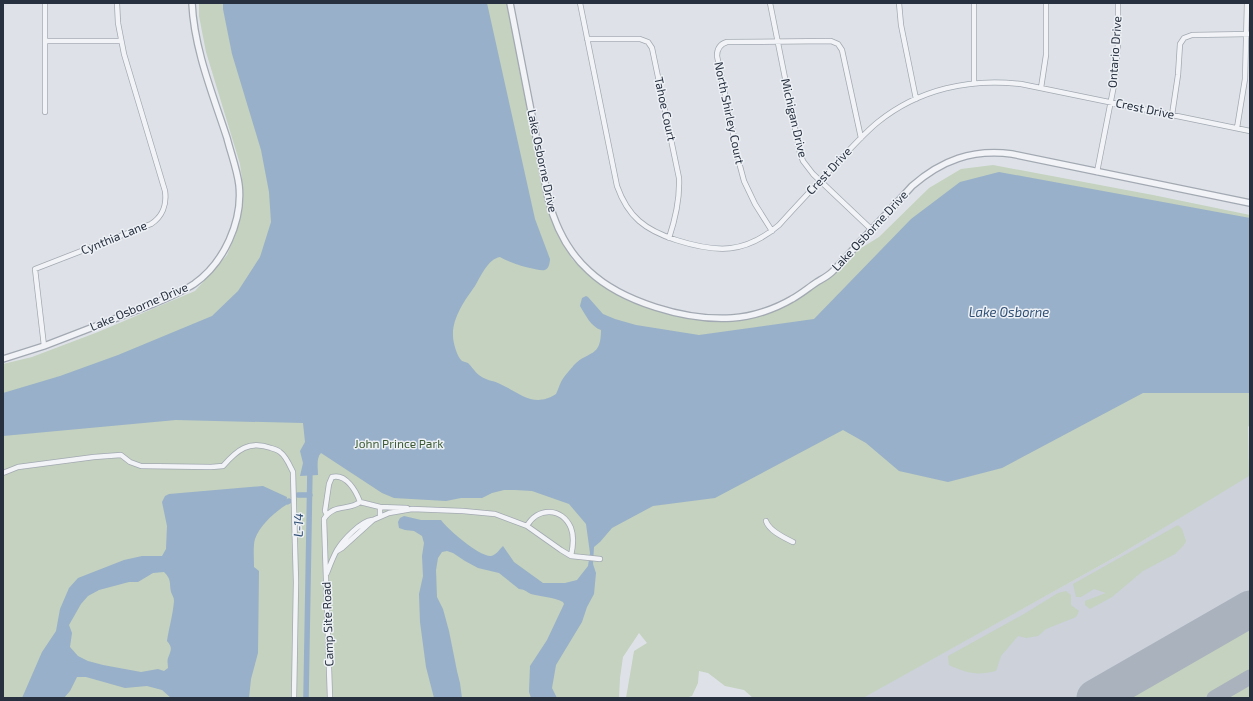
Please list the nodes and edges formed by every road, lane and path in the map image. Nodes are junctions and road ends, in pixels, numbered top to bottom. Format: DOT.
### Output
graph roads {
  1 [pos="44,3"];
  2 [pos="117,3"];
  3 [pos="192,3"];
  4 [pos="510,3"];
  5 [pos="580,3"];
  6 [pos="770,3"];
  7 [pos="899,3"];
  8 [pos="974,3"];
  9 [pos="1046,3"];
  10 [pos="1118,3"];
  11 [pos="1247,3"];
  12 [pos="1248,34"];
  13 [pos="587,39"];
  14 [pos="45,41"];
  15 [pos="121,41"];
  16 [pos="777,41"];
  17 [pos="974,83"];
  18 [pos="1041,88"];
  19 [pos="916,99"];
  20 [pos="1111,102"];
  21 [pos="45,112"];
  22 [pos="1172,115"];
  23 [pos="1237,128"];
  24 [pos="1250,131"];
  25 [pos="861,138"];
  26 [pos="1097,172"];
  27 [pos="820,181"];
  28 [pos="1250,203"];
  29 [pos="872,230"];
  30 [pos="772,231"];
  31 [pos="669,238"];
  32 [pos="44,346"];
  33 [pos="3,359"];
  34 [pos="3,472"];
  35 [pos="360,502"];
  36 [pos="380,506"];
  37 [pos="412,509"];
  38 [pos="327,515"];
  39 [pos="380,516"];
  40 [pos="766,521"];
  41 [pos="527,526"];
  42 [pos="793,542"];
  43 [pos="325,543"];
  44 [pos="336,553"];
  45 [pos="571,556"];
  46 [pos="600,558"];
  47 [pos="326,574"];
  48 [pos="294,698"];
  49 [pos="330,698"];
  1 -- 14 [label="street"];
  2 -- 15 [label="street, Cynthia Lane"];
  3 -- 32 [label="street, Lake Osborne Drive"];
  4 -- 29 [label="street, Lake Osborne Drive"];
  5 -- 13 [label="street, Crest Drive"];
  6 -- 16 [label="street, Michigan Drive"];
  7 -- 19 [label="street"];
  8 -- 17 [label="street"];
  9 -- 18 [label="street"];
  10 -- 20 [label="street, Ontario Drive"];
  11 -- 12 [label="street"];
  12 -- 22 [label="street"];
  12 -- 23 [label="street"];
  13 -- 31 [label="street, Crest Drive"];
  13 -- 31 [label="street, Tahoe Court"];
  14 -- 15 [label="street"];
  14 -- 21 [label="street"];
  15 -- 32 [label="street, Cynthia Lane"];
  16 -- 25 [label="street"];
  16 -- 27 [label="street, Michigan Drive"];
  16 -- 30 [label="street, North Shirley Court"];
  17 -- 18 [label="street, Crest Drive"];
  17 -- 19 [label="street, Crest Drive"];
  18 -- 20 [label="street, Crest Drive"];
  19 -- 25 [label="street, Crest Drive"];
  20 -- 22 [label="street, Crest Drive"];
  20 -- 26 [label="street, Ontario Drive"];
  22 -- 23 [label="street, Crest Drive"];
  23 -- 24 [label="street, Crest Drive"];
  25 -- 27 [label="street, Crest Drive"];
  26 -- 28 [label="street, Lake Osborne Drive"];
  26 -- 29 [label="street, Lake Osborne Drive"];
  27 -- 29 [label="street, Michigan Drive"];
  27 -- 30 [label="street, Crest Drive"];
  30 -- 31 [label="street, Crest Drive"];
  32 -- 33 [label="street, Lake Osborne Drive"];
  34 -- 48 [label="street"];
  35 -- 36 [label="street"];
  35 -- 38 [label="street"];
  35 -- 38 [label="street"];
  36 -- 37 [label="street"];
  36 -- 39 [label="street"];
  37 -- 39 [label="street, Camp Site Road"];
  37 -- 41 [label="street, Camp Site Road"];
  38 -- 43 [label="street"];
  39 -- 44 [label="street, Camp Site Road"];
  40 -- 42 [label="street"];
  41 -- 45 [label="street, Camp Site Road"];
  41 -- 45 [label="street"];
  43 -- 44 [label="street"];
  43 -- 47 [label="street"];
  44 -- 47 [label="street, Camp Site Road"];
  45 -- 46 [label="street, Camp Site Road"];
  47 -- 49 [label="street, Camp Site Road"];
}
